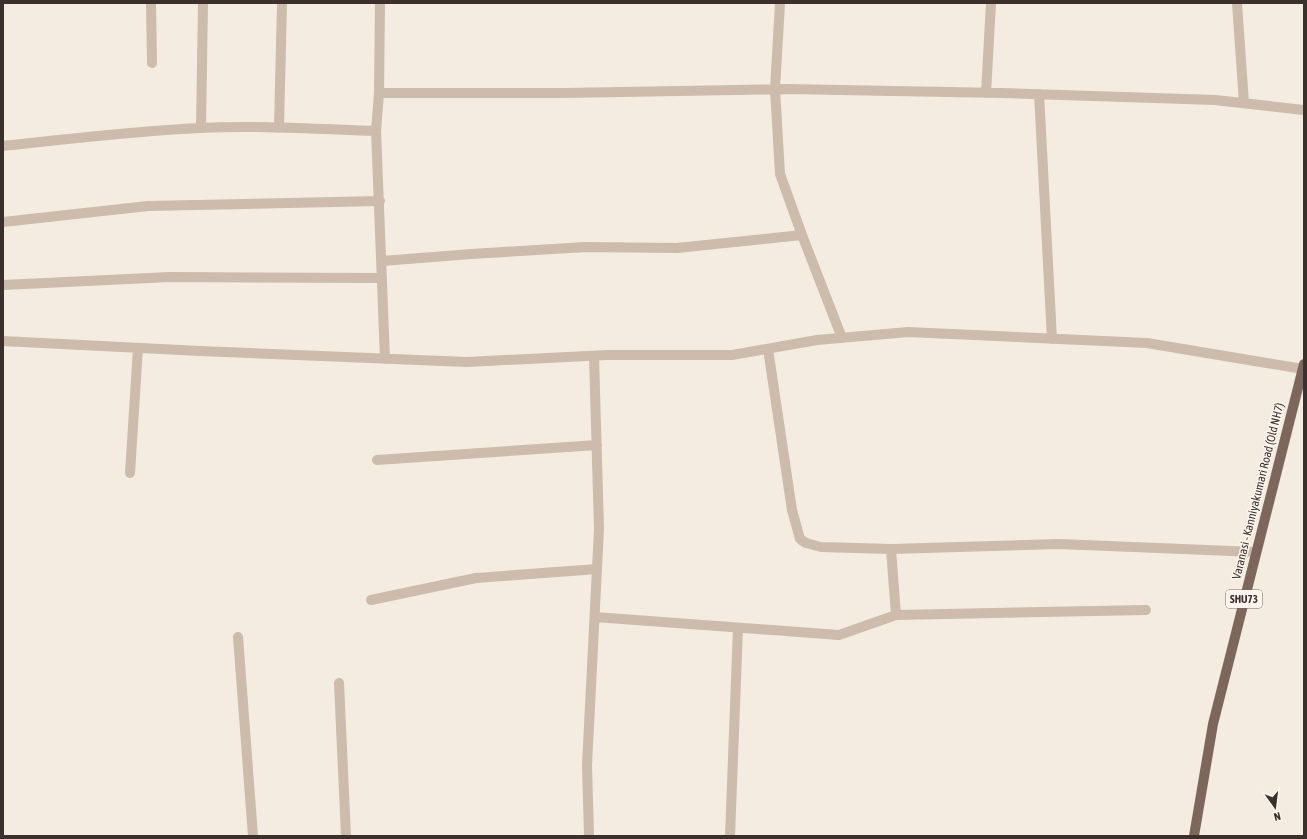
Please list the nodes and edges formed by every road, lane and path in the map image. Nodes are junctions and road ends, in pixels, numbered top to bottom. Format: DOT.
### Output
graph roads {
  1 [pos="151,3"];
  2 [pos="204,3"];
  3 [pos="282,3"];
  4 [pos="380,3"];
  5 [pos="780,3"];
  6 [pos="991,3"];
  7 [pos="1237,3"];
  8 [pos="152,63"];
  9 [pos="775,89"];
  10 [pos="378,93"];
  11 [pos="986,93"];
  12 [pos="1039,94"];
  13 [pos="1244,103"];
  14 [pos="1304,110"];
  15 [pos="201,128"];
  16 [pos="278,128"];
  17 [pos="376,131"];
  18 [pos="3,146"];
  19 [pos="380,201"];
  20 [pos="3,222"];
  21 [pos="802,235"];
  22 [pos="382,261"];
  23 [pos="382,278"];
  24 [pos="3,285"];
  25 [pos="842,338"];
  26 [pos="1052,339"];
  27 [pos="3,341"];
  28 [pos="138,348"];
  29 [pos="768,349"];
  30 [pos="594,356"];
  31 [pos="385,359"];
  32 [pos="1303,366"];
  33 [pos="597,445"];
  34 [pos="377,460"];
  35 [pos="130,473"];
  36 [pos="891,549"];
  37 [pos="1256,552"];
  38 [pos="597,568"];
  39 [pos="371,600"];
  40 [pos="1146,610"];
  41 [pos="896,616"];
  42 [pos="595,617"];
  43 [pos="738,628"];
  44 [pos="238,637"];
  45 [pos="339,683"];
  46 [pos="253,836"];
  47 [pos="346,836"];
  48 [pos="589,836"];
  49 [pos="730,836"];
  50 [pos="1194,836"];
  1 -- 8 [label="street"];
  2 -- 15 [label="street"];
  3 -- 16 [label="street"];
  4 -- 10 [label="street"];
  5 -- 9 [label="street"];
  6 -- 11 [label="street"];
  7 -- 13 [label="street"];
  9 -- 10 [label="street"];
  9 -- 11 [label="street"];
  9 -- 21 [label="street"];
  10 -- 17 [label="street"];
  11 -- 12 [label="street"];
  12 -- 13 [label="street"];
  12 -- 26 [label="street"];
  13 -- 14 [label="street"];
  15 -- 16 [label="street"];
  15 -- 18 [label="street"];
  16 -- 17 [label="street"];
  17 -- 19 [label="street"];
  19 -- 20 [label="street"];
  19 -- 22 [label="street"];
  21 -- 22 [label="street"];
  21 -- 25 [label="street"];
  22 -- 23 [label="street"];
  23 -- 24 [label="street"];
  23 -- 31 [label="street"];
  25 -- 26 [label="street"];
  25 -- 29 [label="street"];
  26 -- 32 [label="street"];
  27 -- 28 [label="street"];
  28 -- 31 [label="street"];
  28 -- 35 [label="street"];
  29 -- 30 [label="street"];
  29 -- 36 [label="street"];
  30 -- 31 [label="street"];
  30 -- 33 [label="street"];
  32 -- 37 [label="main road, Varanasi - Kanniyakumari Road (Old NH7) / SHU73"];
  33 -- 34 [label="street"];
  33 -- 38 [label="street"];
  36 -- 37 [label="street"];
  36 -- 41 [label="street"];
  37 -- 50 [label="main road, Varanasi - Kanniyakumari Road (Old NH7) / SHU73"];
  38 -- 39 [label="street"];
  38 -- 42 [label="street"];
  40 -- 41 [label="street"];
  41 -- 43 [label="street"];
  42 -- 43 [label="street"];
  42 -- 48 [label="street"];
  43 -- 49 [label="street"];
  44 -- 46 [label="street"];
  45 -- 47 [label="street"];
}
